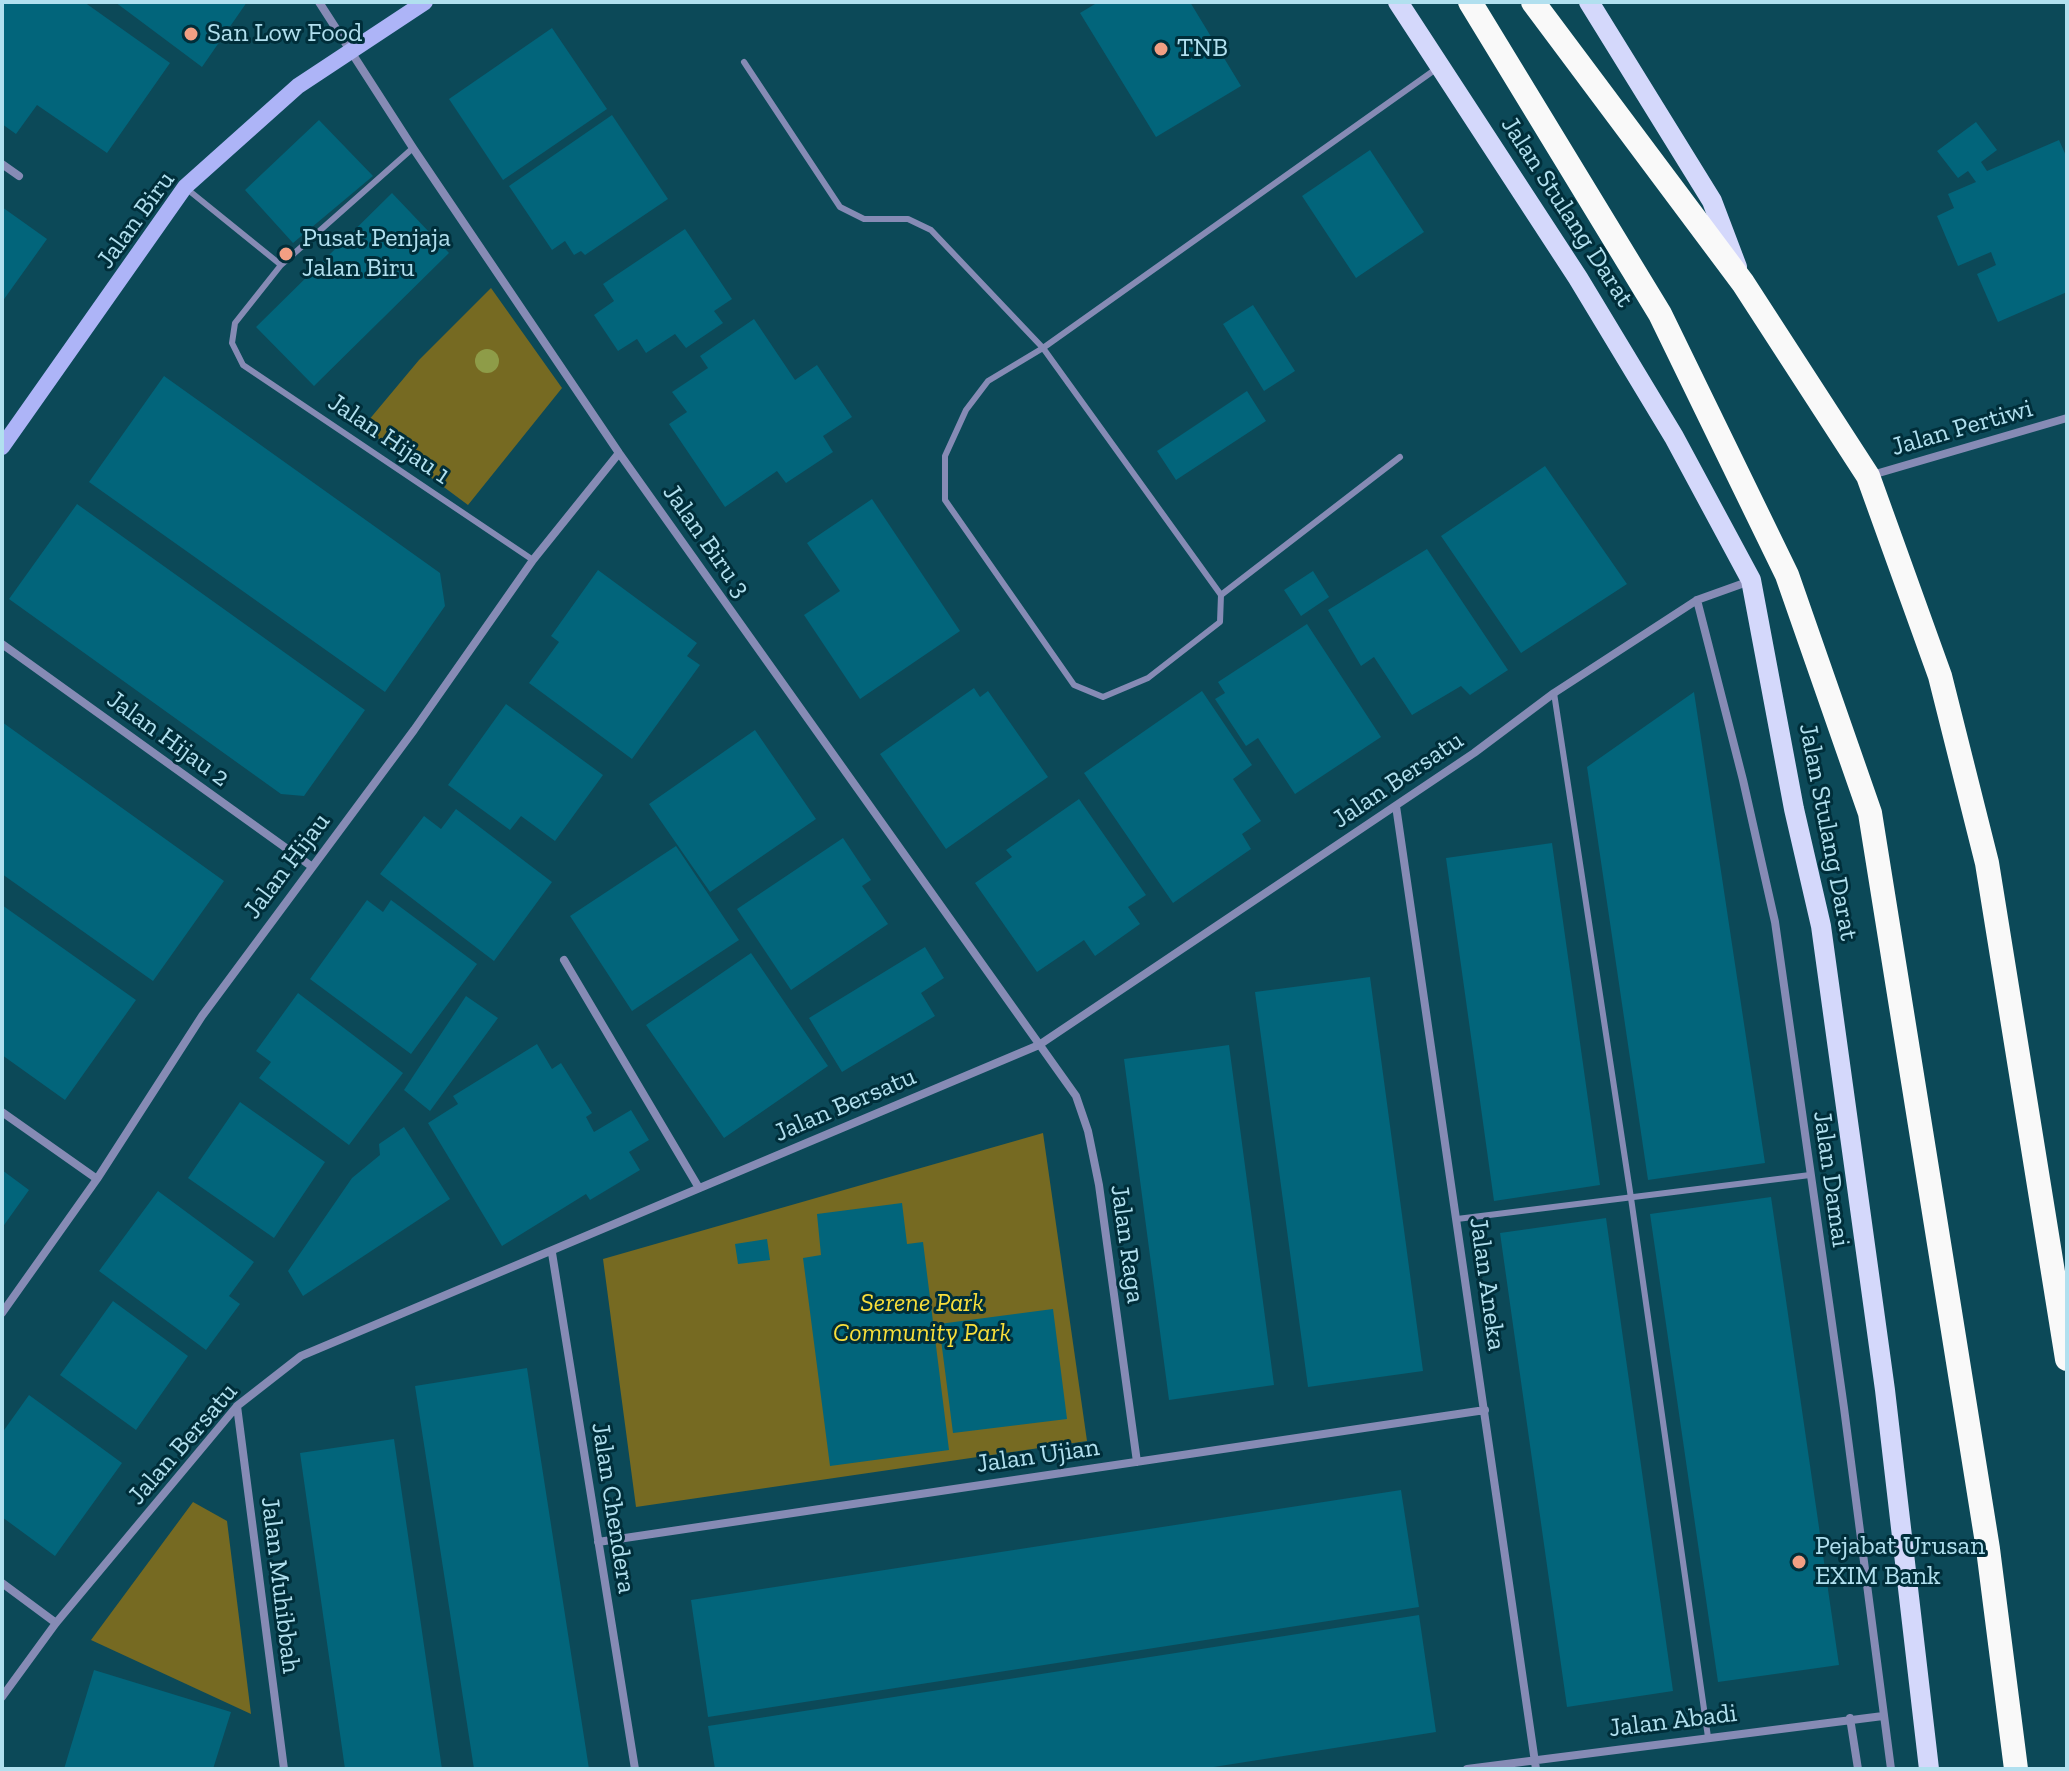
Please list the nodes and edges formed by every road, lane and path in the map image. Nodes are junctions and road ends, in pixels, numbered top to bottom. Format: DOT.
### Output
graph roads {
  1 [pos="319,2"];
  2 [pos="425,2"];
  3 [pos="1398,2"];
  4 [pos="1470,2"];
  5 [pos="1533,2"];
  6 [pos="1589,2"];
  7 [pos="352,51"];
  8 [pos="744,62"];
  9 [pos="1438,67"];
  10 [pos="413,148"];
  11 [pos="2,164"];
  12 [pos="19,176"];
  13 [pos="185,187"];
  14 [pos="281,265"];
  15 [pos="1743,283"];
  16 [pos="1043,348"];
  17 [pos="2067,418"];
  18 [pos="2,447"];
  19 [pos="619,453"];
  20 [pos="1400,457"];
  21 [pos="1868,476"];
  22 [pos="533,560"];
  23 [pos="1751,580"];
  24 [pos="1221,595"];
  25 [pos="1697,600"];
  26 [pos="2,644"];
  27 [pos="1554,693"];
  28 [pos="1396,806"];
  29 [pos="311,866"];
  30 [pos="564,960"];
  31 [pos="1039,1045"];
  32 [pos="2,1112"];
  33 [pos="1810,1175"];
  34 [pos="97,1179"];
  35 [pos="699,1188"];
  36 [pos="1631,1198"];
  37 [pos="1457,1219"];
  38 [pos="552,1253"];
  39 [pos="2,1313"];
  40 [pos="2067,1359"];
  41 [pos="237,1406"];
  42 [pos="1485,1410"];
  43 [pos="1137,1462"];
  44 [pos="598,1542"];
  45 [pos="2,1583"];
  46 [pos="56,1623"];
  47 [pos="2,1697"];
  48 [pos="1883,1716"];
  49 [pos="1850,1718"];
  50 [pos="1708,1737"];
  51 [pos="1536,1759"];
  52 [pos="284,1769"];
  53 [pos="635,1769"];
  54 [pos="1467,1769"];
  55 [pos="1536,1769"];
  56 [pos="1858,1769"];
  57 [pos="1891,1769"];
  58 [pos="1929,1769"];
  59 [pos="2016,1769"];
  1 -- 7 [label="street, Jalan Biru 3"];
  2 -- 7 [label="street, Jalan Biru"];
  3 -- 9 [label="main road, Jalan Stulang Darat"];
  4 -- 59 [label="highway"];
  5 -- 15 [label="highway"];
  6 -- 15 [label="main road"];
  7 -- 10 [label="street, Jalan Biru 3"];
  7 -- 13 [label="street, Jalan Biru"];
  8 -- 16 [label="lane"];
  9 -- 16 [label="lane"];
  9 -- 23 [label="main road, Jalan Stulang Darat"];
  10 -- 14 [label="lane"];
  10 -- 19 [label="street, Jalan Biru 3"];
  11 -- 12 [label="street"];
  13 -- 14 [label="lane"];
  13 -- 18 [label="street, Jalan Biru"];
  14 -- 22 [label="lane, Jalan Hijau 1"];
  15 -- 21 [label="highway"];
  16 -- 24 [label="lane"];
  16 -- 24 [label="lane"];
  17 -- 21 [label="street, Jalan Pertiwi"];
  19 -- 22 [label="street, Jalan Hijau"];
  19 -- 31 [label="street, Jalan Biru 3"];
  20 -- 24 [label="lane"];
  21 -- 40 [label="highway"];
  22 -- 29 [label="street, Jalan Hijau"];
  23 -- 25 [label="street, Jalan Bersatu"];
  23 -- 58 [label="main road, Jalan Stulang Darat"];
  25 -- 27 [label="street, Jalan Bersatu"];
  25 -- 33 [label="street, Jalan Damai"];
  26 -- 29 [label="street, Jalan Hijau 2"];
  27 -- 28 [label="street, Jalan Bersatu"];
  27 -- 36 [label="lane"];
  28 -- 31 [label="street, Jalan Bersatu"];
  28 -- 37 [label="street, Jalan Aneka"];
  29 -- 34 [label="street, Jalan Hijau"];
  30 -- 35 [label="street"];
  31 -- 35 [label="street, Jalan Bersatu"];
  31 -- 43 [label="street, Jalan Raga"];
  32 -- 34 [label="street"];
  33 -- 36 [label="lane"];
  33 -- 48 [label="street, Jalan Damai"];
  34 -- 39 [label="street, Jalan Hijau"];
  35 -- 38 [label="street, Jalan Bersatu"];
  36 -- 37 [label="lane"];
  36 -- 50 [label="lane"];
  37 -- 42 [label="street, Jalan Aneka"];
  38 -- 41 [label="street, Jalan Bersatu"];
  38 -- 44 [label="street, Jalan Chendera"];
  41 -- 46 [label="street, Jalan Bersatu"];
  41 -- 52 [label="street, Jalan Muhibbah"];
  42 -- 43 [label="street, Jalan Ujian"];
  42 -- 51 [label="street, Jalan Aneka"];
  43 -- 44 [label="street, Jalan Ujian"];
  44 -- 53 [label="street, Jalan Chendera"];
  45 -- 46 [label="street"];
  46 -- 47 [label="street, Jalan Bersatu"];
  48 -- 49 [label="street, Jalan Abadi"];
  48 -- 57 [label="street, Jalan Damai"];
  49 -- 50 [label="street, Jalan Abadi"];
  49 -- 56 [label="street"];
  50 -- 51 [label="street, Jalan Abadi"];
  51 -- 54 [label="street, Jalan Abadi"];
  51 -- 55 [label="street, Jalan Aneka"];
}
